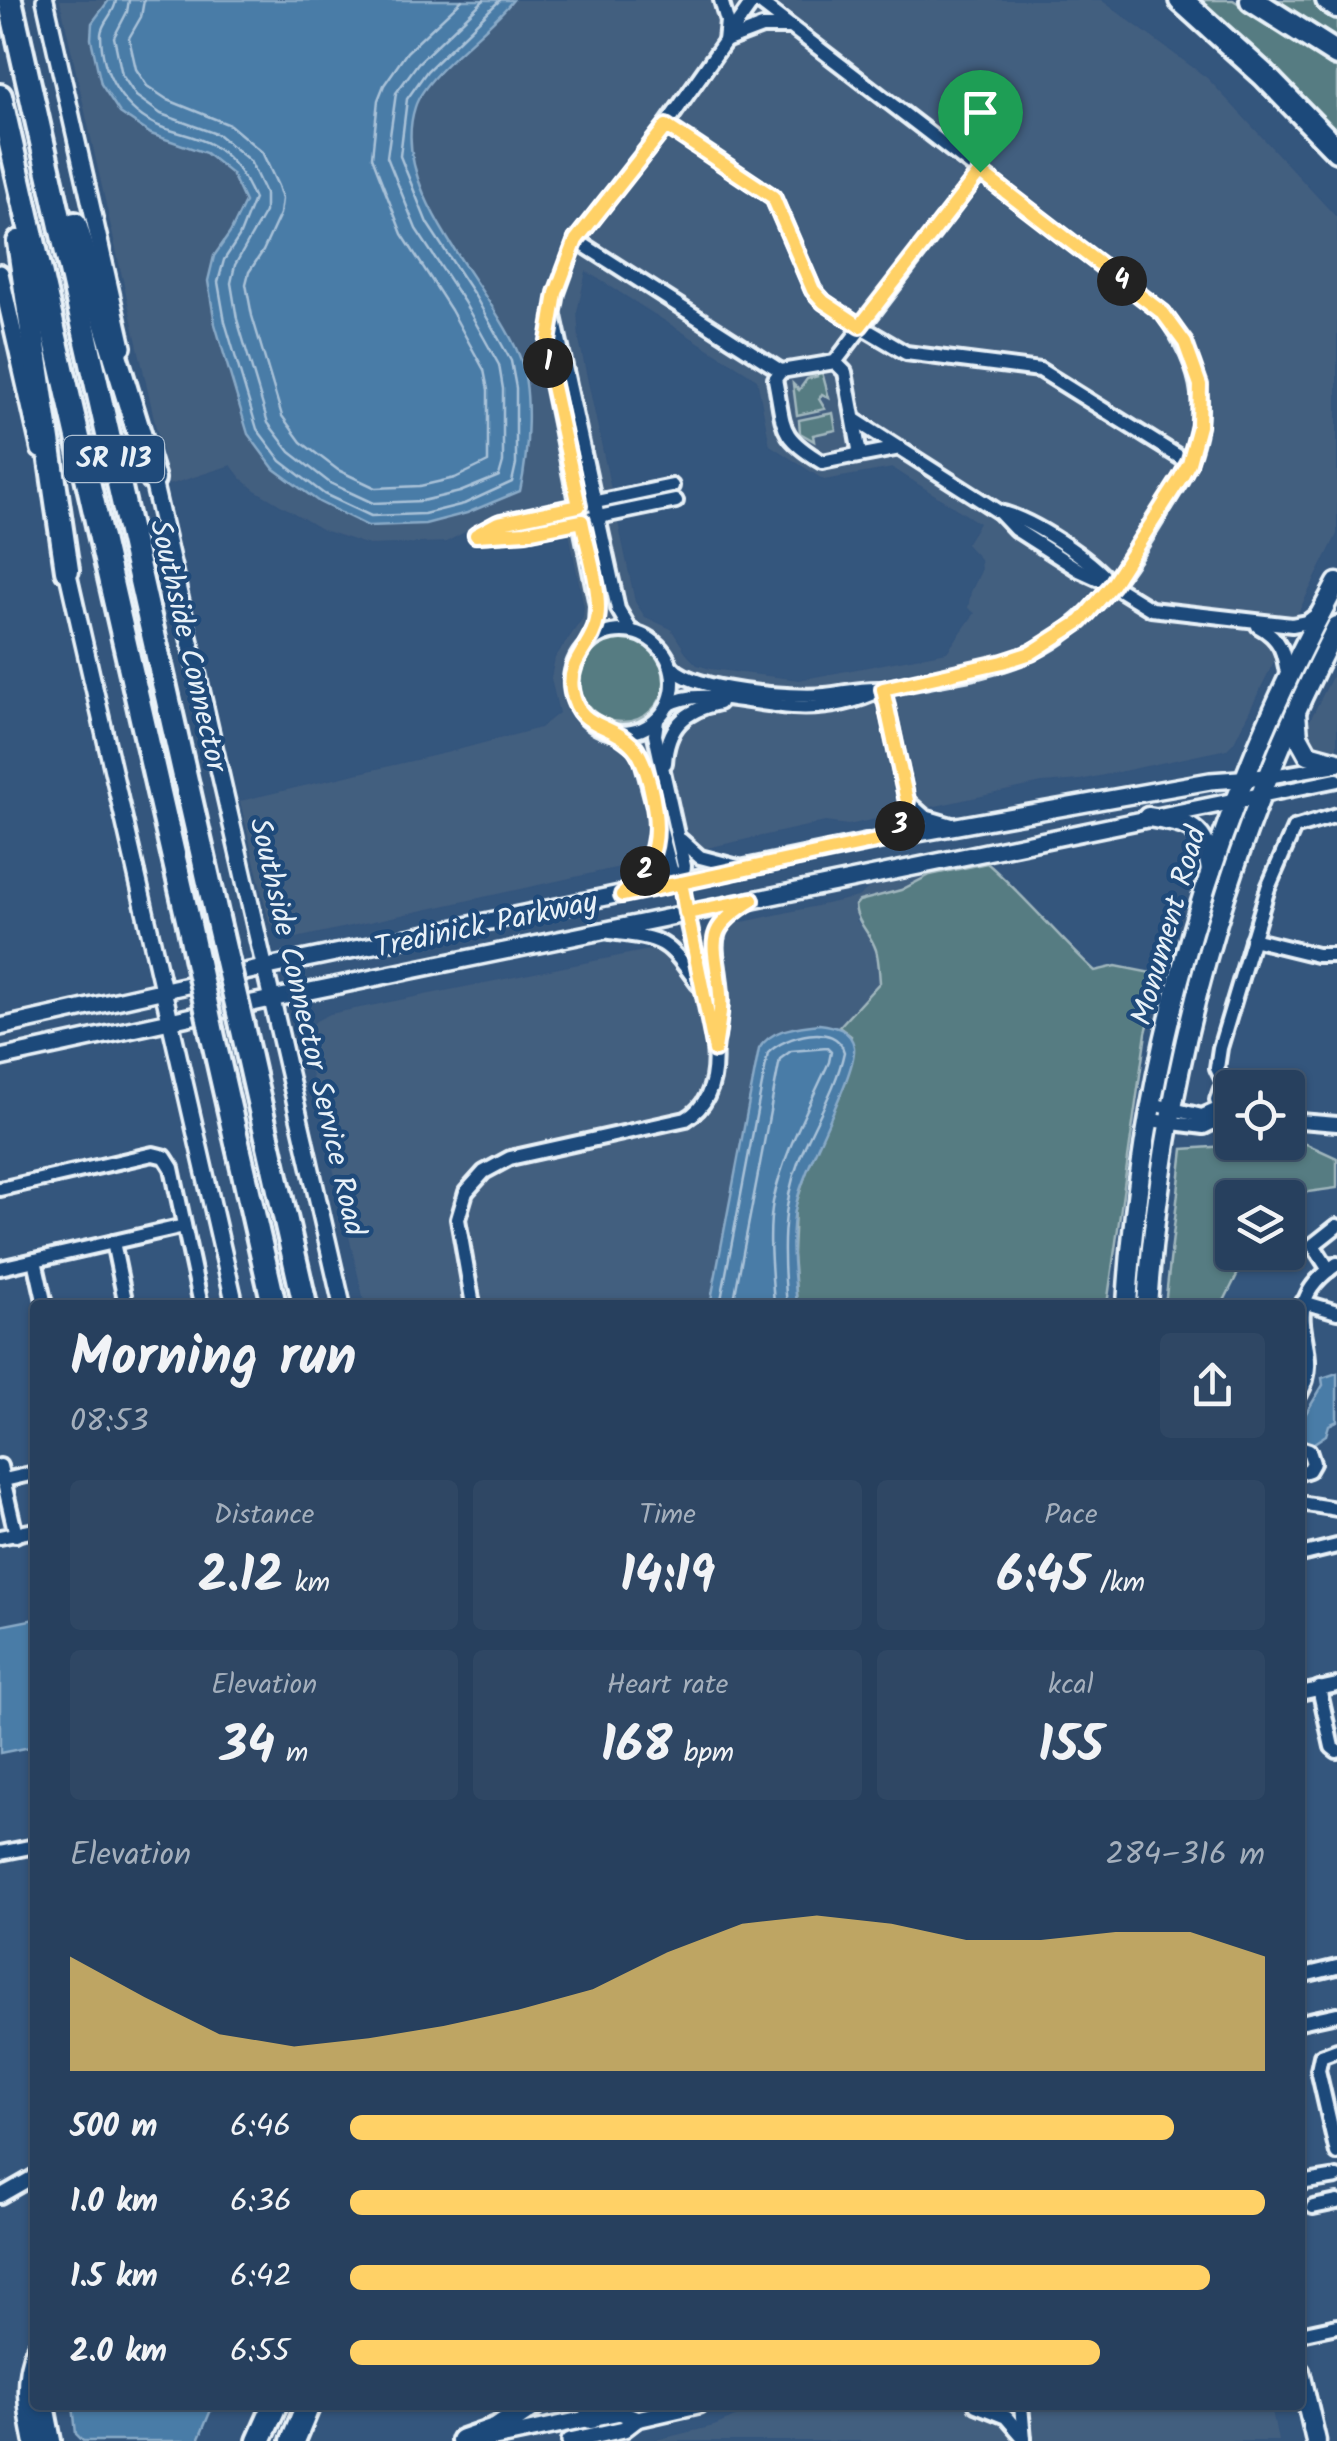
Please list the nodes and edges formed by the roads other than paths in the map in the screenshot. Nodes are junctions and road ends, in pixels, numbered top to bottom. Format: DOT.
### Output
graph roads {
  1 [pos="10,0"];
  2 [pos="20,0"];
  3 [pos="44,0"];
  4 [pos="721,0"];
  5 [pos="755,0"];
  6 [pos="1180,0"];
  7 [pos="1252,0"];
  8 [pos="1328,0"];
  9 [pos="1337,6"];
  10 [pos="791,27"];
  11 [pos="725,41"];
  12 [pos="1337,54"];
  13 [pos="0,96"];
  14 [pos="666,126"];
  15 [pos="8,134"];
  16 [pos="1337,150"];
  17 [pos="980,172"];
  18 [pos="576,240"];
  19 [pos="0,273"];
  20 [pos="553,314"];
  21 [pos="860,326"];
  22 [pos="835,362"];
  23 [pos="781,370"];
  24 [pos="855,420"];
  25 [pos="900,448"];
  26 [pos="854,457"];
  27 [pos="1189,463"];
  28 [pos="153,479"];
  29 [pos="672,486"];
  30 [pos="676,501"];
  31 [pos="596,502"];
  32 [pos="579,506"];
  33 [pos="600,517"];
  34 [pos="582,521"];
  35 [pos="67,570"];
  36 [pos="1337,583"];
  37 [pos="1112,585"];
  38 [pos="1322,610"];
  39 [pos="1247,620"];
  40 [pos="1337,626"];
  41 [pos="631,631"];
  42 [pos="586,645"];
  43 [pos="671,665"];
  44 [pos="1288,679"];
  45 [pos="883,689"];
  46 [pos="732,701"];
  47 [pos="668,705"];
  48 [pos="1296,710"];
  49 [pos="657,720"];
  50 [pos="614,732"];
  51 [pos="1337,764"];
  52 [pos="664,770"];
  53 [pos="1267,778"];
  54 [pos="1245,779"];
  55 [pos="1337,780"];
  56 [pos="1259,796"];
  57 [pos="1238,800"];
  58 [pos="907,801"];
  59 [pos="1337,815"];
  60 [pos="658,818"];
  61 [pos="1148,818"];
  62 [pos="956,826"];
  63 [pos="679,838"];
  64 [pos="890,838"];
  65 [pos="746,869"];
  66 [pos="1211,872"];
  67 [pos="681,883"];
  68 [pos="622,895"];
  69 [pos="752,900"];
  70 [pos="686,913"];
  71 [pos="600,931"];
  72 [pos="1252,939"];
  73 [pos="1337,955"];
  74 [pos="263,968"];
  75 [pos="703,990"];
  76 [pos="164,992"];
  77 [pos="271,999"];
  78 [pos="170,1021"];
  79 [pos="0,1027"];
  80 [pos="715,1050"];
  81 [pos="0,1058"];
  82 [pos="1218,1070"];
  83 [pos="1160,1114"];
  84 [pos="1215,1121"];
  85 [pos="1305,1121"];
  86 [pos="1337,1124"];
  87 [pos="0,1189"];
  88 [pos="184,1226"];
  89 [pos="1337,1226"];
  90 [pos="113,1242"];
  91 [pos="36,1260"];
  92 [pos="1333,1267"];
  93 [pos="0,1268"];
  94 [pos="44,1300"];
  95 [pos="125,1300"];
  96 [pos="201,1300"];
  97 [pos="234,1300"];
  98 [pos="273,1300"];
  99 [pos="304,1300"];
  100 [pos="341,1300"];
  101 [pos="472,1300"];
  102 [pos="1127,1300"];
  103 [pos="1146,1300"];
  104 [pos="1304,1300"];
  105 [pos="1305,1303"];
  106 [pos="1337,1312"];
  107 [pos="1305,1351"];
  108 [pos="1305,1382"];
  109 [pos="1305,1450"];
  110 [pos="1305,1471"];
  111 [pos="30,1473"];
  112 [pos="1,1476"];
  113 [pos="1305,1504"];
  114 [pos="1337,1509"];
  115 [pos="30,1531"];
  116 [pos="16,1535"];
  117 [pos="0,1537"];
  118 [pos="1337,1546"];
  119 [pos="1305,1553"];
  120 [pos="1337,1684"];
  121 [pos="1318,1688"];
  122 [pos="1305,1692"];
  123 [pos="1337,1751"];
  124 [pos="30,1847"];
  125 [pos="0,1853"];
  126 [pos="1337,1968"];
  127 [pos="1305,1975"];
  128 [pos="1337,2014"];
  129 [pos="1305,2021"];
  130 [pos="1337,2050"];
  131 [pos="1337,2153"];
  132 [pos="1337,2177"];
  133 [pos="30,2178"];
  134 [pos="1305,2182"];
  135 [pos="1,2193"];
  136 [pos="1337,2202"];
  137 [pos="1314,2206"];
  138 [pos="1337,2326"];
  139 [pos="1305,2333"];
  140 [pos="30,2357"];
  141 [pos="1305,2394"];
  142 [pos="30,2400"];
  143 [pos="260,2410"];
  144 [pos="273,2410"];
  145 [pos="306,2410"];
  146 [pos="525,2410"];
  147 [pos="676,2410"];
  148 [pos="996,2410"];
  149 [pos="1021,2410"];
  150 [pos="991,2411"];
  151 [pos="637,2419"];
  152 [pos="598,2420"];
  153 [pos="612,2436"];
  154 [pos="1024,2440"];
  155 [pos="257,2441"];
  156 [pos="293,2441"];
  157 [pos="464,2441"];
  158 [pos="480,2441"];
  159 [pos="570,2441"];
  160 [pos="1316,2441"];
  1 -- 99 [label="highway, Southside Connector / SR 113, bridge"];
  2 -- 28 [label="highway"];
  3 -- 28 [label="street, Southside Connector Service Road"];
  4 -- 11 [label="street"];
  5 -- 10 [label="street"];
  5 -- 11 [label="street"];
  6 -- 16 [label="highway"];
  7 -- 12 [label="highway"];
  8 -- 9 [label="highway"];
  10 -- 11 [label="street"];
  10 -- 17 [label="street"];
  11 -- 14 [label="street"];
  13 -- 15 [label="highway, Southside Connector / SR 113"];
  14 -- 18 [label="street"];
  14 -- 21 [label="street"];
  15 -- 35 [label="highway"];
  15 -- 98 [label="highway, Southside Connector / SR 113, bridge"];
  17 -- 21 [label="street"];
  17 -- 27 [label="street"];
  18 -- 20 [label="street"];
  18 -- 23 [label="street"];
  19 -- 35 [label="street"];
  20 -- 31 [label="street"];
  20 -- 32 [label="street"];
  21 -- 22 [label="street"];
  21 -- 27 [label="street"];
  22 -- 23 [label="street"];
  22 -- 24 [label="street"];
  23 -- 26 [label="street"];
  24 -- 25 [label="street"];
  24 -- 26 [label="street"];
  25 -- 26 [label="street"];
  25 -- 37 [label="street"];
  27 -- 37 [label="street"];
  28 -- 74 [label="street, Southside Connector Service Road"];
  29 -- 31 [label="street"];
  30 -- 33 [label="street"];
  31 -- 32 [label="street"];
  31 -- 33 [label="street"];
  32 -- 34 [label="street"];
  32 -- 34 [label="street"];
  33 -- 34 [label="street"];
  33 -- 41 [label="street"];
  34 -- 42 [label="street"];
  35 -- 76 [label="street"];
  36 -- 38 [label="main road, Monument Road"];
  37 -- 39 [label="street"];
  37 -- 45 [label="street"];
  38 -- 39 [label="street"];
  38 -- 44 [label="main road, Monument Road"];
  39 -- 44 [label="street"];
  40 -- 48 [label="main road, Monument Road"];
  41 -- 42 [label="street"];
  41 -- 43 [label="street"];
  42 -- 50 [label="street"];
  43 -- 45 [label="street"];
  43 -- 47 [label="street"];
  44 -- 54 [label="main road, Monument Road"];
  45 -- 46 [label="street"];
  45 -- 58 [label="street"];
  46 -- 47 [label="street"];
  46 -- 52 [label="street"];
  47 -- 49 [label="street"];
  48 -- 51 [label="main road"];
  48 -- 53 [label="main road, Monument Road"];
  49 -- 50 [label="street"];
  49 -- 52 [label="street"];
  50 -- 60 [label="street"];
  51 -- 53 [label="street, Tredinick Parkway"];
  52 -- 63 [label="street"];
  53 -- 54 [label="street, Tredinick Parkway"];
  53 -- 56 [label="main road, Monument Road"];
  54 -- 57 [label="main road, Monument Road"];
  54 -- 62 [label="street, Tredinick Parkway"];
  55 -- 56 [label="street, Tredinick Parkway"];
  56 -- 57 [label="street, Tredinick Parkway"];
  56 -- 83 [label="main road, Monument Road"];
  57 -- 61 [label="street, Tredinick Parkway"];
  57 -- 66 [label="main road, Monument Road"];
  58 -- 62 [label="street"];
  58 -- 64 [label="street"];
  59 -- 72 [label="street"];
  60 -- 67 [label="street"];
  60 -- 68 [label="street"];
  61 -- 66 [label="main road"];
  61 -- 69 [label="street, Tredinick Parkway"];
  62 -- 64 [label="street, Tredinick Parkway"];
  63 -- 65 [label="street"];
  63 -- 67 [label="street"];
  64 -- 65 [label="street, Tredinick Parkway"];
  65 -- 67 [label="street, Tredinick Parkway"];
  66 -- 83 [label="main road, Monument Road"];
  67 -- 68 [label="street, Tredinick Parkway"];
  67 -- 70 [label="street"];
  68 -- 74 [label="street, Tredinick Parkway"];
  69 -- 70 [label="street, Tredinick Parkway"];
  69 -- 80 [label="street"];
  70 -- 71 [label="street, Tredinick Parkway"];
  70 -- 75 [label="street"];
  71 -- 75 [label="street"];
  71 -- 77 [label="street, Tredinick Parkway"];
  72 -- 73 [label="street"];
  72 -- 82 [label="street"];
  74 -- 76 [label="street, Tredinick Parkway"];
  74 -- 77 [label="street, Southside Connector Service Road"];
  75 -- 80 [label="street"];
  76 -- 78 [label="street"];
  76 -- 79 [label="street, Tredinick Parkway"];
  77 -- 78 [label="street, Tredinick Parkway"];
  77 -- 100 [label="street, Southside Connector Service Road"];
  78 -- 81 [label="street, Tredinick Parkway"];
  78 -- 97 [label="street"];
  80 -- 101 [label="street"];
  83 -- 84 [label="street"];
  83 -- 102 [label="main road, Monument Road"];
  83 -- 103 [label="main road, Monument Road"];
  85 -- 86 [label="street"];
  87 -- 88 [label="street"];
  88 -- 90 [label="street"];
  88 -- 96 [label="street"];
  89 -- 92 [label="street"];
  90 -- 91 [label="street"];
  90 -- 95 [label="street"];
  91 -- 93 [label="street"];
  91 -- 94 [label="street"];
  92 -- 104 [label="street"];
  105 -- 106 [label="street"];
  107 -- 108 [label="street"];
  109 -- 110 [label="street"];
  111 -- 112 [label="street"];
  112 -- 116 [label="street"];
  113 -- 114 [label="street"];
  115 -- 116 [label="street"];
  116 -- 117 [label="street"];
  118 -- 119 [label="street"];
  120 -- 121 [label="street"];
  121 -- 122 [label="street"];
  121 -- 123 [label="street"];
  124 -- 125 [label="street"];
  126 -- 127 [label="street"];
  128 -- 129 [label="street"];
  130 -- 131 [label="street"];
  132 -- 134 [label="street"];
  133 -- 135 [label="street"];
  136 -- 137 [label="street"];
  138 -- 139 [label="street"];
  140 -- 142 [label="street"];
  141 -- 160 [label="main road"];
  143 -- 155 [label="highway"];
  144 -- 155 [label="highway"];
  145 -- 156 [label="highway"];
  146 -- 157 [label="highway"];
  147 -- 151 [label="street"];
  148 -- 150 [label="street"];
  149 -- 154 [label="street"];
  150 -- 154 [label="street"];
  151 -- 152 [label="street"];
  151 -- 153 [label="street"];
  152 -- 153 [label="street"];
  152 -- 158 [label="street"];
  152 -- 159 [label="street"];
}
